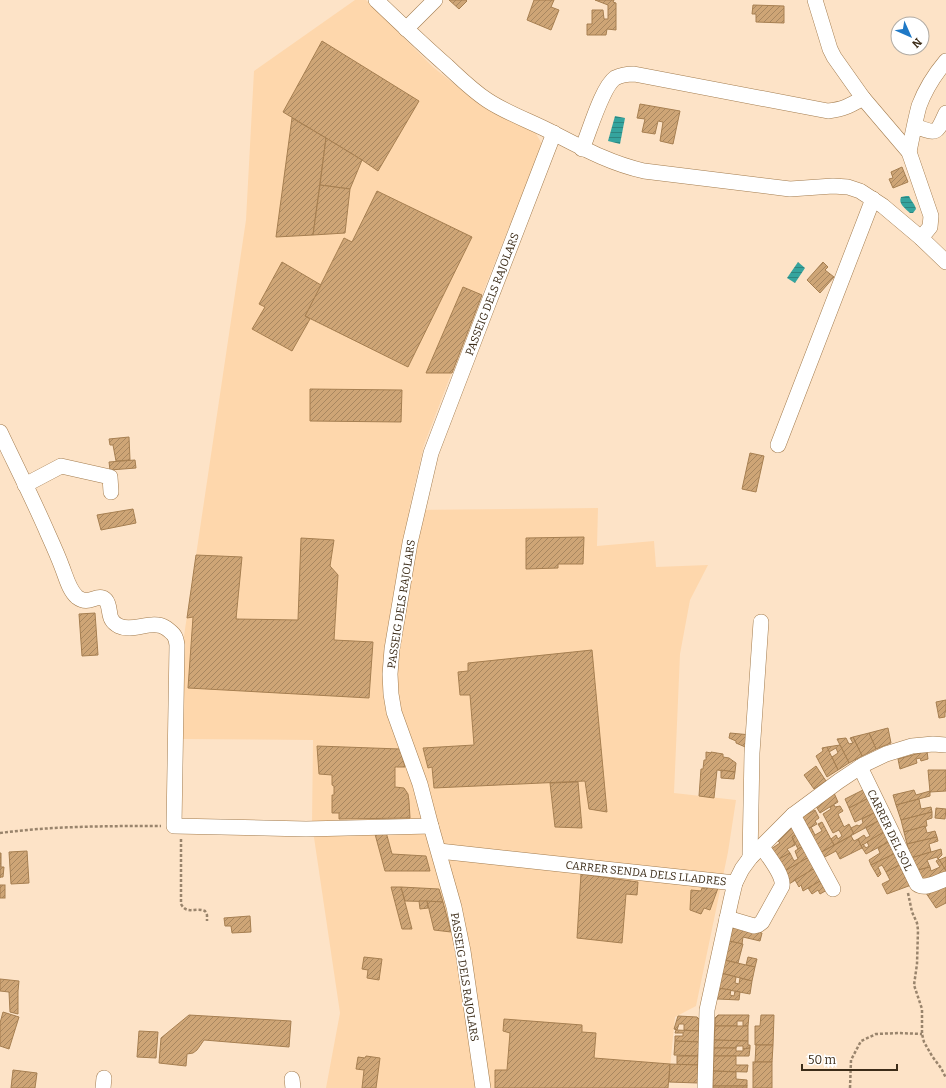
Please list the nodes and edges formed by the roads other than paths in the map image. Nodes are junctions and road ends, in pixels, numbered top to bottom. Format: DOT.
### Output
graph roads {
  1 [pos="376,0"];
  2 [pos="435,0"];
  3 [pos="815,0"];
  4 [pos="406,29"];
  5 [pos="946,60"];
  6 [pos="862,98"];
  7 [pos="946,113"];
  8 [pos="915,126"];
  9 [pos="554,133"];
  10 [pos="582,149"];
  11 [pos="909,152"];
  12 [pos="873,199"];
  13 [pos="921,238"];
  14 [pos="946,262"];
  15 [pos="0,432"];
  16 [pos="778,445"];
  17 [pos="25,485"];
  18 [pos="112,492"];
  19 [pos="761,622"];
  20 [pos="946,745"];
  21 [pos="860,767"];
  22 [pos="793,815"];
  23 [pos="431,826"];
  24 [pos="762,846"];
  25 [pos="438,851"];
  26 [pos="750,858"];
  27 [pos="946,879"];
  28 [pos="735,883"];
  29 [pos="832,889"];
  30 [pos="727,918"];
  31 [pos="483,1088"];
  32 [pos="705,1088"];
  1 -- 4 [label="street"];
  2 -- 4 [label="street"];
  3 -- 6 [label="street"];
  4 -- 9 [label="street"];
  5 -- 8 [label="street"];
  6 -- 10 [label="street"];
  6 -- 11 [label="street"];
  7 -- 8 [label="street"];
  8 -- 11 [label="street"];
  9 -- 10 [label="street"];
  9 -- 23 [label="street, PASSEIG DELS RAJOLARS"];
  10 -- 12 [label="street"];
  11 -- 13 [label="street"];
  12 -- 13 [label="street"];
  12 -- 16 [label="street"];
  13 -- 14 [label="street"];
  15 -- 17 [label="street"];
  17 -- 18 [label="street"];
  17 -- 23 [label="street"];
  19 -- 26 [label="street"];
  20 -- 21 [label="street, CARRER SENDA DELS LLADRES"];
  21 -- 22 [label="street, CARRER SENDA DELS LLADRES"];
  21 -- 27 [label="street, CARRER DEL SOL"];
  22 -- 24 [label="street, CARRER SENDA DELS LLADRES"];
  22 -- 29 [label="street"];
  23 -- 25 [label="street, PASSEIG DELS RAJOLARS"];
  24 -- 26 [label="street, CARRER SENDA DELS LLADRES"];
  24 -- 30 [label="street"];
  25 -- 28 [label="street, CARRER SENDA DELS LLADRES"];
  25 -- 31 [label="street, PASSEIG DELS RAJOLARS"];
  26 -- 28 [label="street, CARRER SENDA DELS LLADRES"];
  28 -- 30 [label="street"];
  30 -- 32 [label="street"];
}
